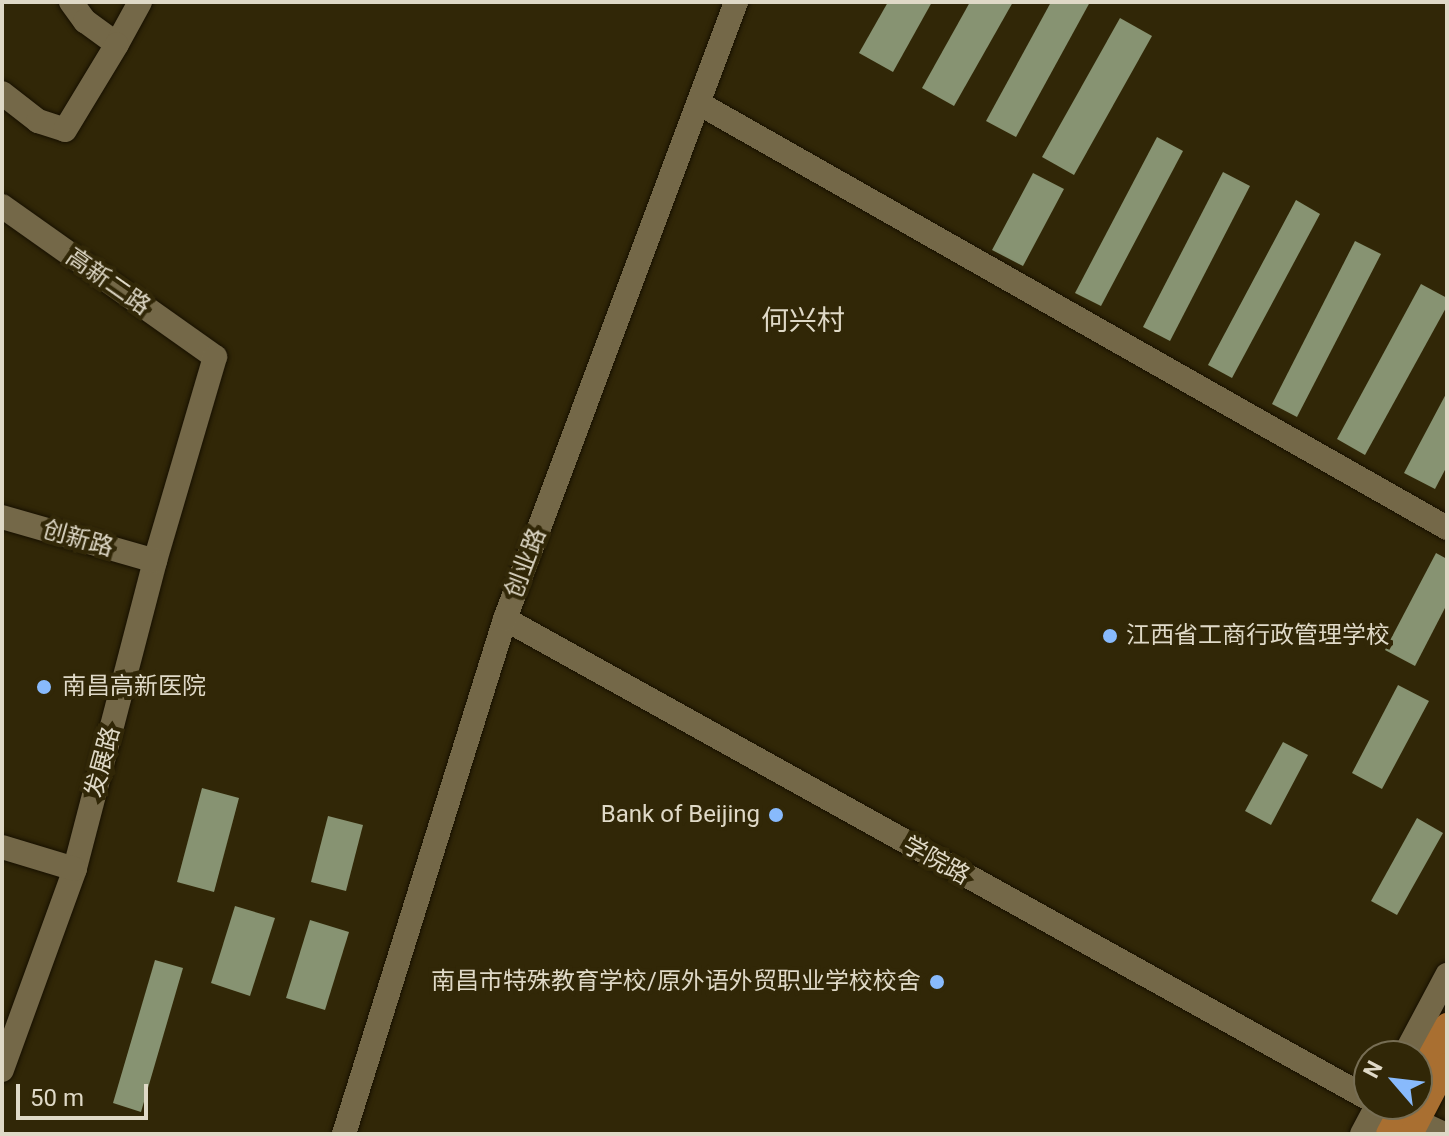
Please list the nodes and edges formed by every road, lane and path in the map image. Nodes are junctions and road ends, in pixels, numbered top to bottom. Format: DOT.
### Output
graph roads {
  1 [pos="71,2"];
  2 [pos="140,2"];
  3 [pos="736,2"];
  4 [pos="117,44"];
  5 [pos="2,93"];
  6 [pos="700,104"];
  7 [pos="2,206"];
  8 [pos="215,357"];
  9 [pos="2,517"];
  10 [pos="1447,528"];
  11 [pos="155,561"];
  12 [pos="505,619"];
  13 [pos="2,847"];
  14 [pos="75,869"];
  15 [pos="1447,975"];
  16 [pos="1447,1025"];
  17 [pos="1412,1040"];
  18 [pos="1433,1051"];
  19 [pos="1447,1065"];
  20 [pos="2,1070"];
  21 [pos="1353,1092"];
  22 [pos="1413,1121"];
  23 [pos="344,1134"];
  24 [pos="1362,1134"];
  1 -- 4 [label="street"];
  2 -- 4 [label="street"];
  3 -- 6 [label="street, 创业路"];
  4 -- 5 [label="street"];
  6 -- 10 [label="street"];
  6 -- 12 [label="street, 创业路"];
  7 -- 8 [label="street, 高新二路"];
  8 -- 11 [label="street, 发展路"];
  9 -- 11 [label="street, 创新路"];
  11 -- 14 [label="street, 发展路"];
  12 -- 21 [label="street, 学院路"];
  12 -- 23 [label="street, 创业路"];
  13 -- 14 [label="street"];
  14 -- 20 [label="street, 发展路"];
  15 -- 17 [label="street"];
  16 -- 18 [label="main road"];
  19 -- 22 [label="main road"];
  22 -- 24 [label="street"];
}
